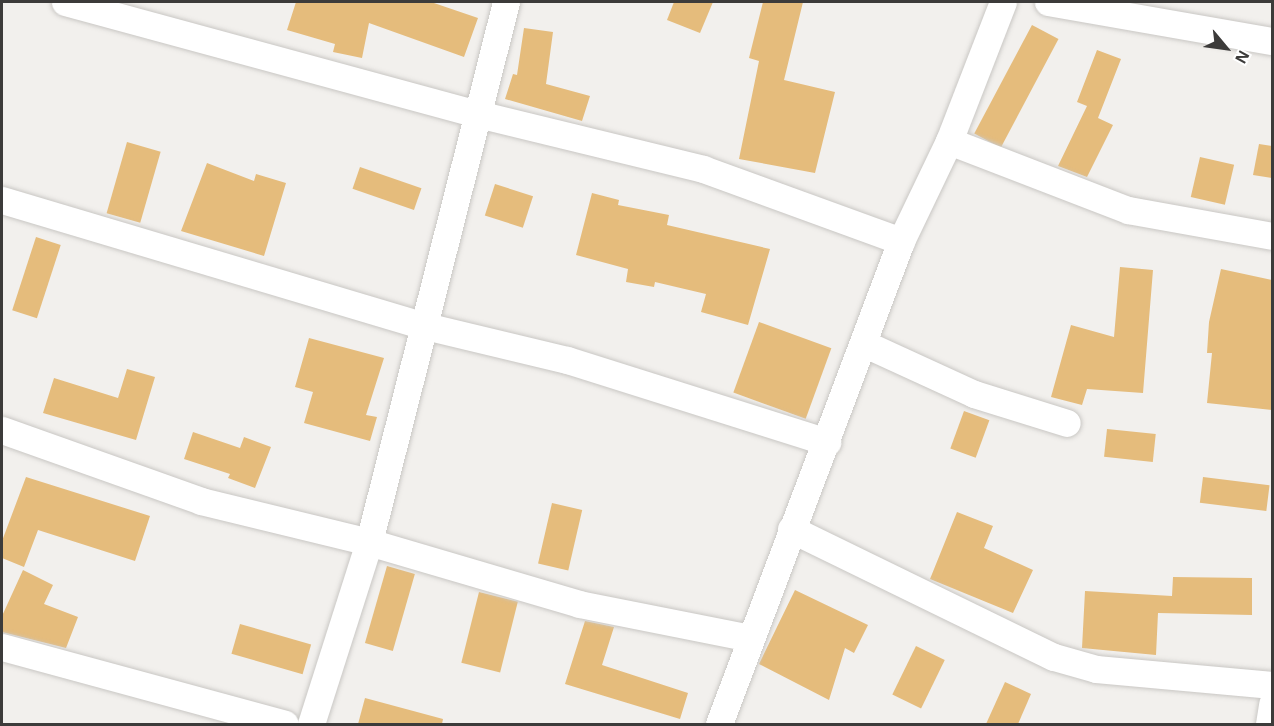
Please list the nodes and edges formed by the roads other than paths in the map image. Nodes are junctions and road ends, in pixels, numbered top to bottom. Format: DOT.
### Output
graph roads {
  1 [pos="65,2"];
  2 [pos="506,2"];
  3 [pos="1002,2"];
  4 [pos="1048,2"];
  5 [pos="1272,41"];
  6 [pos="478,114"];
  7 [pos="949,141"];
  8 [pos="2,200"];
  9 [pos="1272,236"];
  10 [pos="902,241"];
  11 [pos="421,325"];
  12 [pos="865,344"];
  13 [pos="1067,423"];
  14 [pos="2,430"];
  15 [pos="827,442"];
  16 [pos="791,529"];
  17 [pos="369,542"];
  18 [pos="750,638"];
  19 [pos="2,647"];
  20 [pos="1272,685"];
  21 [pos="1272,704"];
  22 [pos="285,724"];
  23 [pos="311,724"];
  24 [pos="719,724"];
  25 [pos="1269,724"];
  1 -- 6 [label="street"];
  2 -- 6 [label="street"];
  3 -- 7 [label="street"];
  4 -- 5 [label="street"];
  6 -- 10 [label="street"];
  6 -- 11 [label="street"];
  7 -- 9 [label="street"];
  7 -- 10 [label="street"];
  8 -- 11 [label="street"];
  10 -- 12 [label="street"];
  11 -- 15 [label="street"];
  11 -- 17 [label="street"];
  12 -- 13 [label="street"];
  12 -- 15 [label="street"];
  14 -- 17 [label="street"];
  15 -- 16 [label="street"];
  16 -- 18 [label="street"];
  16 -- 20 [label="street"];
  17 -- 18 [label="street"];
  17 -- 23 [label="street"];
  18 -- 24 [label="street"];
  19 -- 22 [label="street"];
  21 -- 25 [label="street"];
}
